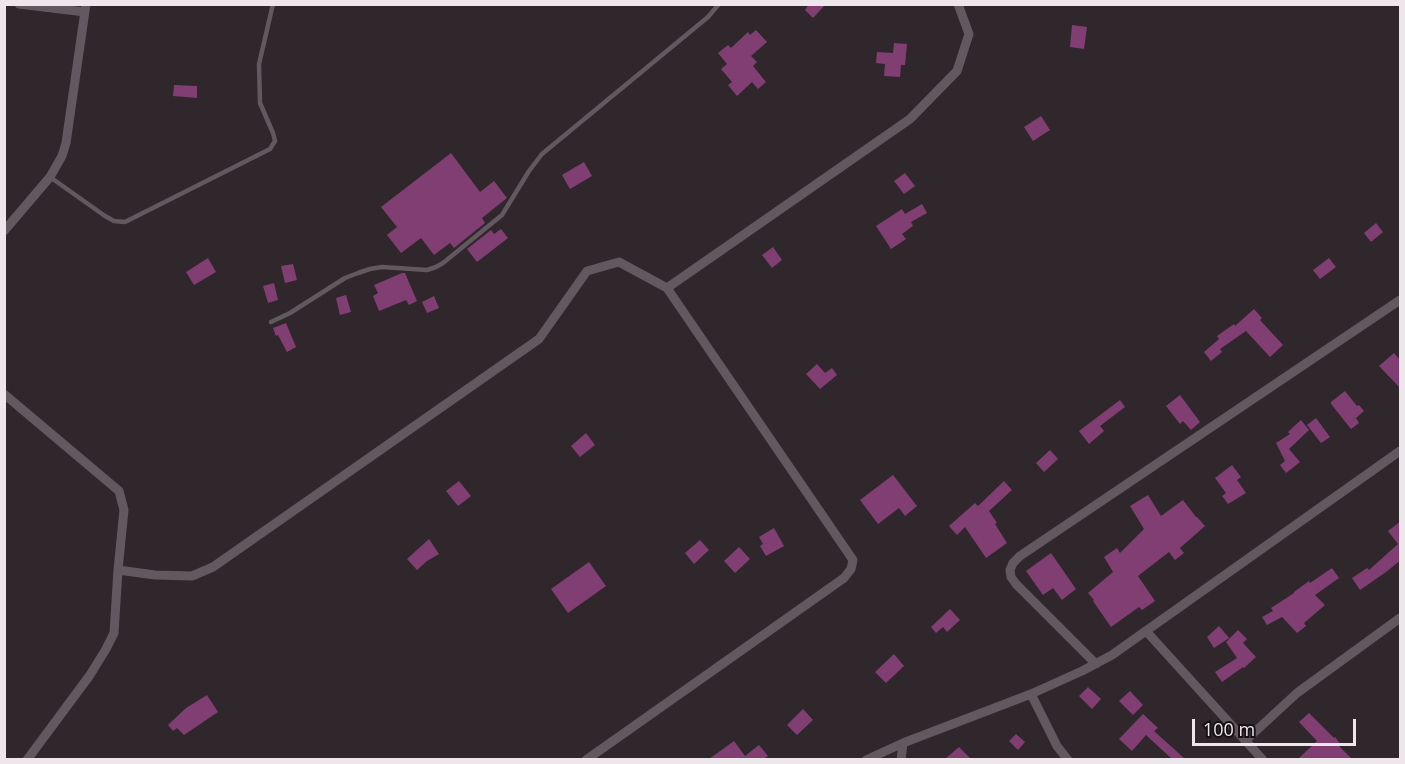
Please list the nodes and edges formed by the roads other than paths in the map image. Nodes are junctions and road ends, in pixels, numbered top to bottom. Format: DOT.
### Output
graph roads {
  1 [pos="19,4"];
  2 [pos="273,4"];
  3 [pos="719,4"];
  4 [pos="958,4"];
  5 [pos="85,8"];
  6 [pos="50,177"];
  7 [pos="4,231"];
  8 [pos="667,288"];
  9 [pos="1401,300"];
  10 [pos="271,322"];
  11 [pos="4,394"];
  12 [pos="1401,451"];
  13 [pos="117,570"];
  14 [pos="1401,618"];
  15 [pos="1146,631"];
  16 [pos="1096,664"];
  17 [pos="1031,693"];
  18 [pos="1245,741"];
  19 [pos="903,743"];
  20 [pos="27,759"];
  21 [pos="585,759"];
  22 [pos="869,759"];
  23 [pos="901,759"];
  24 [pos="1068,759"];
  25 [pos="1263,759"];
  1 -- 5 [label="street"];
  2 -- 6 [label="lane"];
  3 -- 10 [label="lane"];
  4 -- 8 [label="street"];
  5 -- 6 [label="street"];
  6 -- 7 [label="street"];
  8 -- 13 [label="street"];
  8 -- 21 [label="street"];
  9 -- 16 [label="street"];
  11 -- 13 [label="street"];
  12 -- 15 [label="street"];
  13 -- 20 [label="street"];
  14 -- 18 [label="street"];
  15 -- 16 [label="street"];
  15 -- 18 [label="street"];
  16 -- 17 [label="street"];
  17 -- 19 [label="street"];
  17 -- 24 [label="street"];
  18 -- 25 [label="street"];
  19 -- 22 [label="street"];
  19 -- 23 [label="street"];
}
